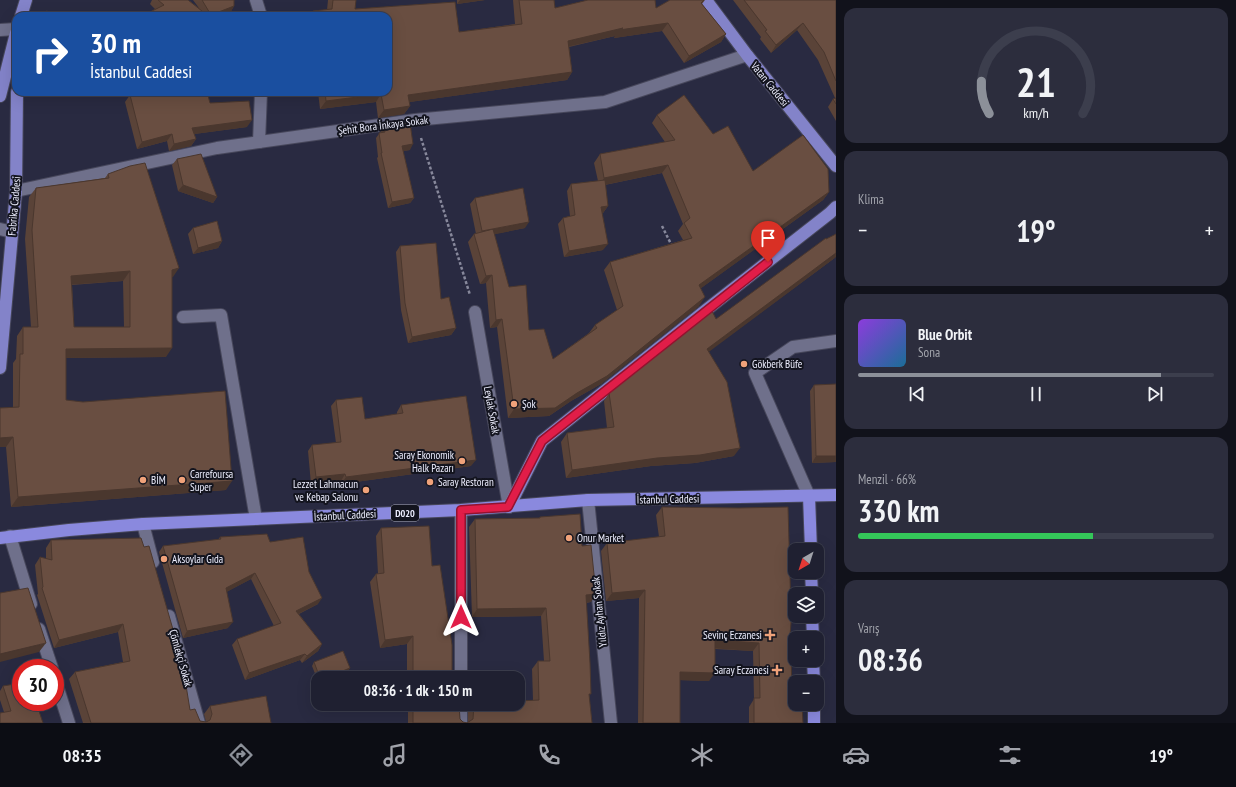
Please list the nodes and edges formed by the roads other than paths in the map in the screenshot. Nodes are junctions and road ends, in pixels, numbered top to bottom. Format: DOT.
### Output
graph roads {
  1 [pos="26,0"];
  2 [pos="256,0"];
  3 [pos="706,0"];
  4 [pos="22,12"];
  5 [pos="260,12"];
  6 [pos="12,29"];
  7 [pos="0,30"];
  8 [pos="12,49"];
  9 [pos="747,55"];
  10 [pos="0,96"];
  11 [pos="17,96"];
  12 [pos="261,96"];
  13 [pos="259,142"];
  14 [pos="836,166"];
  15 [pos="16,191"];
  16 [pos="836,207"];
  17 [pos="6,230"];
  18 [pos="475,312"];
  19 [pos="183,316"];
  20 [pos="836,342"];
  21 [pos="0,368"];
  22 [pos="836,495"];
  23 [pos="810,496"];
  24 [pos="588,500"];
  25 [pos="508,507"];
  26 [pos="461,510"];
  27 [pos="256,519"];
  28 [pos="143,524"];
  29 [pos="5,537"];
  30 [pos="811,543"];
  31 [pos="156,570"];
  32 [pos="167,608"];
  33 [pos="49,659"];
  34 [pos="461,671"];
  35 [pos="64,707"];
  36 [pos="461,711"];
  37 [pos="814,711"];
  38 [pos="69,723"];
  39 [pos="199,723"];
  40 [pos="461,723"];
  41 [pos="611,723"];
  42 [pos="814,723"];
  1 -- 4 [label="main road"];
  2 -- 5 [label="street"];
  3 -- 9 [label="main road, Vatan Caddesi"];
  6 -- 7 [label="street"];
  8 -- 10 [label="main road"];
  9 -- 13 [label="street, Şehit Bora İnkaya Sokak"];
  9 -- 14 [label="main road, Vatan Caddesi"];
  11 -- 15 [label="main road, Fabrika Caddesi"];
  12 -- 13 [label="street"];
  13 -- 15 [label="street, Şehit Bora İnkaya Sokak"];
  15 -- 17 [label="main road, Fabrika Caddesi"];
  16 -- 25 [label="main road"];
  17 -- 21 [label="main road, Fabrika Caddesi"];
  18 -- 25 [label="street, Leylak Sokak"];
  19 -- 27 [label="street"];
  20 -- 23 [label="street"];
  22 -- 23 [label="highway, D020"];
  23 -- 24 [label="highway, İstanbul Caddesi / D020"];
  23 -- 30 [label="highway"];
  24 -- 25 [label="highway, İstanbul Caddesi / D020"];
  24 -- 41 [label="street, Yıldız Ayhan Sokak"];
  25 -- 26 [label="highway, İstanbul Caddesi / D020"];
  26 -- 27 [label="highway, İstanbul Caddesi / D020"];
  26 -- 34 [label="street"];
  27 -- 28 [label="highway, İstanbul Caddesi / D020"];
  28 -- 29 [label="highway, İstanbul Caddesi / D020"];
  28 -- 31 [label="street"];
  29 -- 33 [label="street"];
  32 -- 39 [label="street, Çömlekçi Sokak"];
  35 -- 38 [label="street"];
  36 -- 40 [label="street"];
  37 -- 42 [label="highway"];
}
